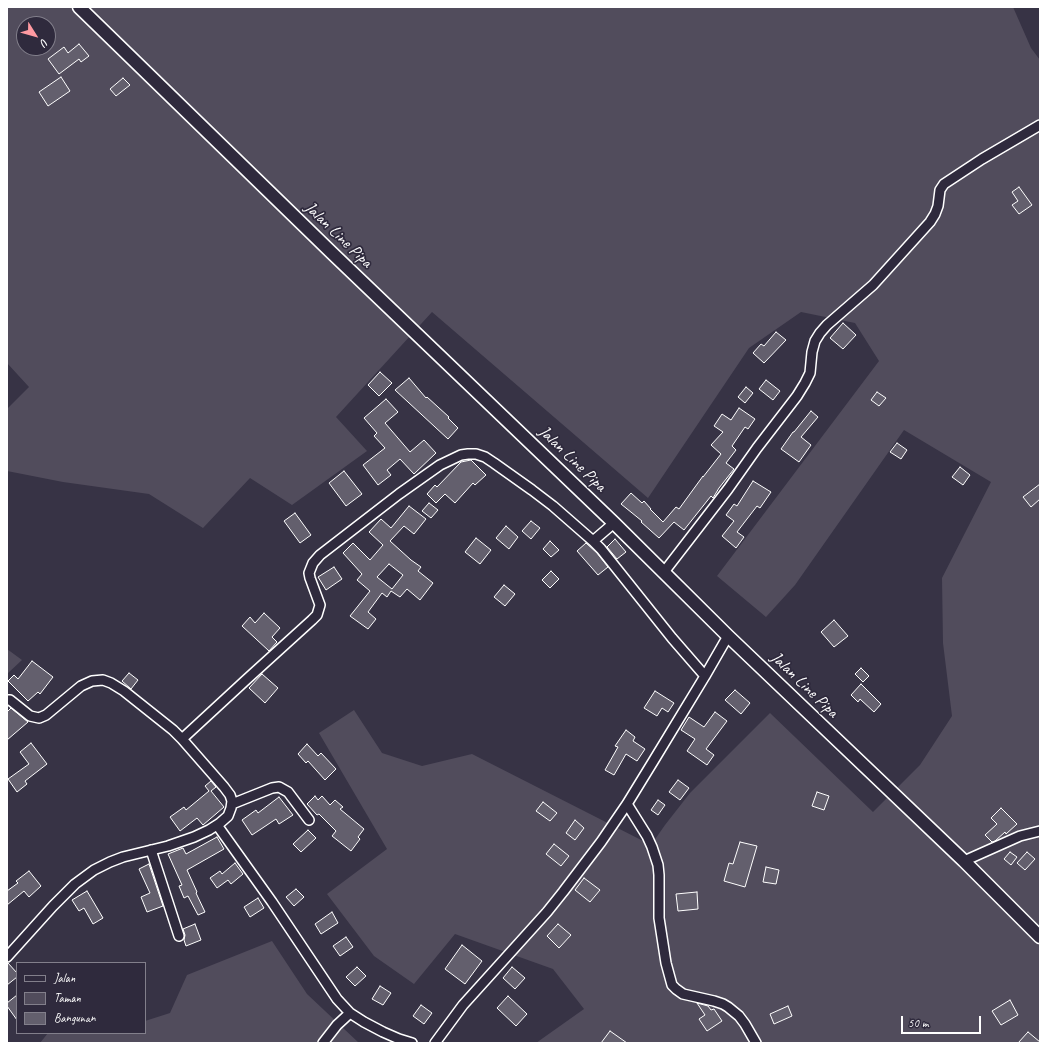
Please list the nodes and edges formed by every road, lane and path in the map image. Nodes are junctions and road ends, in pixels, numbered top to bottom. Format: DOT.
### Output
graph roads {
  1 [pos="78,7"];
  2 [pos="1040,126"];
  3 [pos="614,523"];
  4 [pos="593,541"];
  5 [pos="664,572"];
  6 [pos="728,636"];
  7 [pos="705,676"];
  8 [pos="7,700"];
  9 [pos="182,739"];
  10 [pos="232,804"];
  11 [pos="626,804"];
  12 [pos="309,820"];
  13 [pos="217,825"];
  14 [pos="1040,831"];
  15 [pos="151,850"];
  16 [pos="964,861"];
  17 [pos="179,936"];
  18 [pos="1040,937"];
  19 [pos="7,957"];
  20 [pos="350,1013"];
  21 [pos="323,1043"];
  22 [pos="412,1043"];
  23 [pos="435,1043"];
  24 [pos="756,1043"];
  1 -- 3 [label="main road, Jalan Line Pipa"];
  2 -- 5 [label="street"];
  3 -- 4 [label="street"];
  3 -- 5 [label="main road, Jalan Line Pipa"];
  4 -- 7 [label="street"];
  4 -- 9 [label="street"];
  5 -- 6 [label="main road, Jalan Line Pipa"];
  6 -- 7 [label="street"];
  6 -- 16 [label="main road, Jalan Line Pipa"];
  7 -- 11 [label="street"];
  8 -- 9 [label="street"];
  9 -- 10 [label="street"];
  10 -- 12 [label="street"];
  10 -- 13 [label="street"];
  11 -- 23 [label="street"];
  11 -- 24 [label="street"];
  13 -- 15 [label="street"];
  13 -- 20 [label="street"];
  14 -- 16 [label="street"];
  15 -- 17 [label="street"];
  15 -- 19 [label="street"];
  16 -- 18 [label="main road, Jalan Line Pipa"];
  20 -- 21 [label="street"];
  20 -- 22 [label="street"];
}
